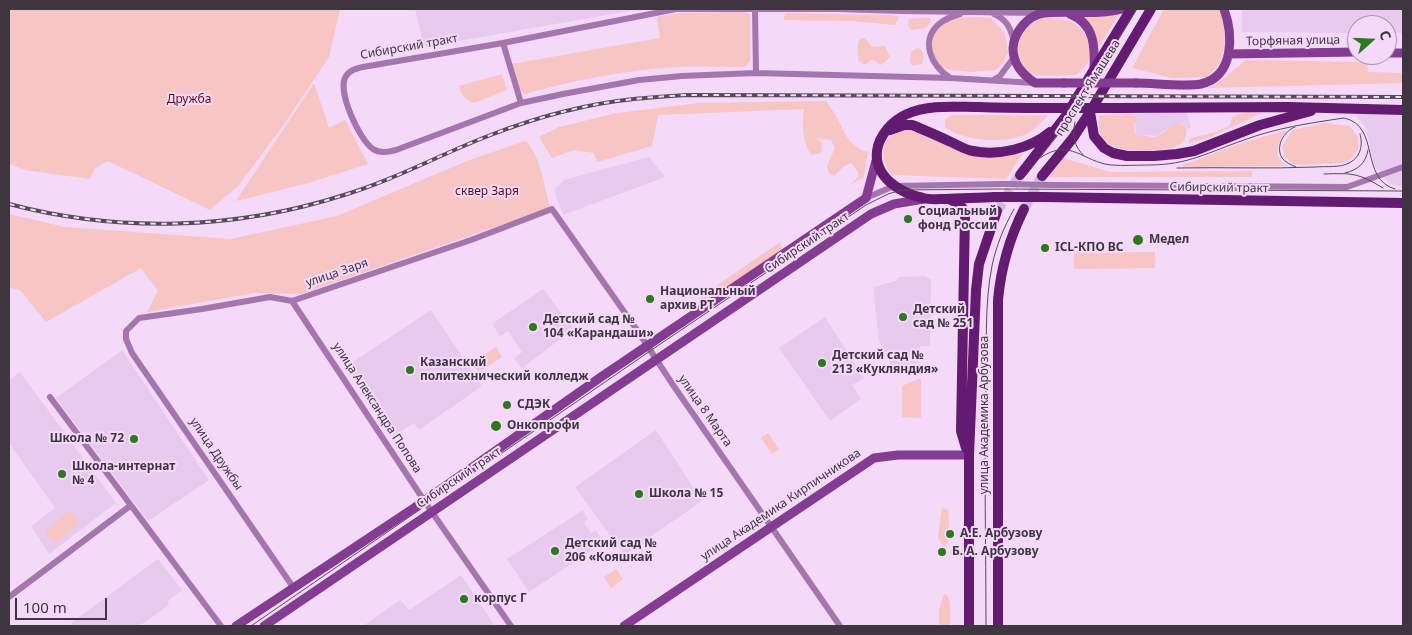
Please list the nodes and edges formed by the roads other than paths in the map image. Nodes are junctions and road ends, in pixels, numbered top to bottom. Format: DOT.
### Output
graph roads {
  1 [pos="677,9"];
  2 [pos="836,9"];
  3 [pos="1122,9"];
  4 [pos="1131,9"];
  5 [pos="1150,9"];
  6 [pos="1224,9"];
  7 [pos="755,10"];
  8 [pos="964,12"];
  9 [pos="991,13"];
  10 [pos="1043,13"];
  11 [pos="1063,13"];
  12 [pos="1014,41"];
  13 [pos="503,44"];
  14 [pos="1347,52"];
  15 [pos="1229,54"];
  16 [pos="1014,57"];
  17 [pos="1094,70"];
  18 [pos="756,74"];
  19 [pos="950,78"];
  20 [pos="989,81"];
  21 [pos="1034,83"];
  22 [pos="521,104"];
  23 [pos="1329,108"];
  24 [pos="1403,110"];
  25 [pos="1090,112"];
  26 [pos="1065,118"];
  27 [pos="886,132"];
  28 [pos="876,161"];
  29 [pos="1403,167"];
  30 [pos="1020,175"];
  31 [pos="1042,176"];
  32 [pos="894,186"];
  33 [pos="866,198"];
  34 [pos="948,198"];
  35 [pos="924,199"];
  36 [pos="1403,203"];
  37 [pos="552,209"];
  38 [pos="1024,209"];
  39 [pos="997,211"];
  40 [pos="292,300"];
  41 [pos="126,331"];
  42 [pos="647,347"];
  43 [pos="656,360"];
  44 [pos="50,397"];
  45 [pos="969,455"];
  46 [pos="424,500"];
  47 [pos="130,506"];
  48 [pos="432,511"];
  49 [pos="771,527"];
  50 [pos="293,587"];
  51 [pos="9,597"];
  52 [pos="221,626"];
  53 [pos="236,626"];
  54 [pos="264,626"];
  55 [pos="511,626"];
  56 [pos="624,626"];
  57 [pos="840,626"];
  58 [pos="969,626"];
  59 [pos="998,626"];
  1 -- 7 [label="street, Сибирский тракт"];
  1 -- 13 [label="street, Сибирский тракт"];
  2 -- 7 [label="street, Сибирский тракт"];
  2 -- 8 [label="street, Сибирский тракт"];
  3 -- 11 [label="main road"];
  4 -- 17 [label="main road, проспект Ямашева"];
  5 -- 25 [label="main road, проспект Ямашева"];
  6 -- 15 [label="main road, Торфяная улица"];
  7 -- 18 [label="street"];
  8 -- 9 [label="street, Сибирский тракт"];
  8 -- 19 [label="street"];
  9 -- 10 [label="street, Сибирский тракт"];
  9 -- 12 [label="street"];
  10 -- 11 [label="main road, Сибирский тракт"];
  10 -- 12 [label="main road"];
  11 -- 17 [label="main road, проспект Ямашева"];
  12 -- 16 [label="main road"];
  13 -- 22 [label="street"];
  13 -- 22 [label="street, Сибирский тракт"];
  14 -- 15 [label="main road, Торфяная улица"];
  15 -- 21 [label="main road, Торфяная улица, bridge"];
  16 -- 20 [label="street"];
  16 -- 21 [label="main road"];
  17 -- 26 [label="main road, проспект Ямашева"];
  18 -- 19 [label="street, Сибирский тракт"];
  18 -- 22 [label="street, Сибирский тракт"];
  19 -- 20 [label="street, Сибирский тракт"];
  20 -- 21 [label="street, Сибирский тракт"];
  23 -- 24 [label="main road"];
  23 -- 25 [label="main road"];
  23 -- 27 [label="main road, bridge"];
  25 -- 31 [label="main road, проспект Ямашева"];
  26 -- 27 [label="main road"];
  26 -- 30 [label="main road, проспект Ямашева"];
  27 -- 28 [label="main road"];
  28 -- 32 [label="main road"];
  28 -- 33 [label="main road"];
  29 -- 32 [label="street, Сибирский тракт, bridge"];
  32 -- 33 [label="street, Сибирский тракт"];
  32 -- 35 [label="main road"];
  33 -- 42 [label="main road, Сибирский тракт"];
  34 -- 35 [label="main road, Сибирский тракт"];
  34 -- 36 [label="main road, Сибирский тракт, bridge"];
  34 -- 45 [label="main road"];
  35 -- 43 [label="main road, Сибирский тракт"];
  37 -- 40 [label="street, улица Заря"];
  37 -- 42 [label="street, улица 8 Марта"];
  38 -- 59 [label="main road, улица Академика Арбузова"];
  39 -- 45 [label="main road, улица Академика Арбузова"];
  40 -- 41 [label="street, улица Заря"];
  40 -- 46 [label="street, улица Александра Попова"];
  41 -- 50 [label="street, улица Дружбы"];
  42 -- 43 [label="street, улица 8 Марта"];
  42 -- 46 [label="main road, Сибирский тракт"];
  43 -- 48 [label="main road, Сибирский тракт"];
  43 -- 49 [label="street, улица 8 Марта"];
  44 -- 47 [label="street"];
  45 -- 49 [label="main road, улица Академика Кирпичникова"];
  45 -- 58 [label="main road, улица Академика Арбузова"];
  46 -- 48 [label="street, улица Александра Попова"];
  46 -- 50 [label="main road, Сибирский тракт"];
  47 -- 51 [label="street"];
  47 -- 52 [label="street"];
  48 -- 54 [label="main road, Сибирский тракт"];
  48 -- 55 [label="street, улица Александра Попова"];
  49 -- 56 [label="main road, улица Академика Кирпичникова"];
  49 -- 57 [label="street, улица 8 Марта"];
  50 -- 53 [label="main road, Сибирский тракт"];
}
